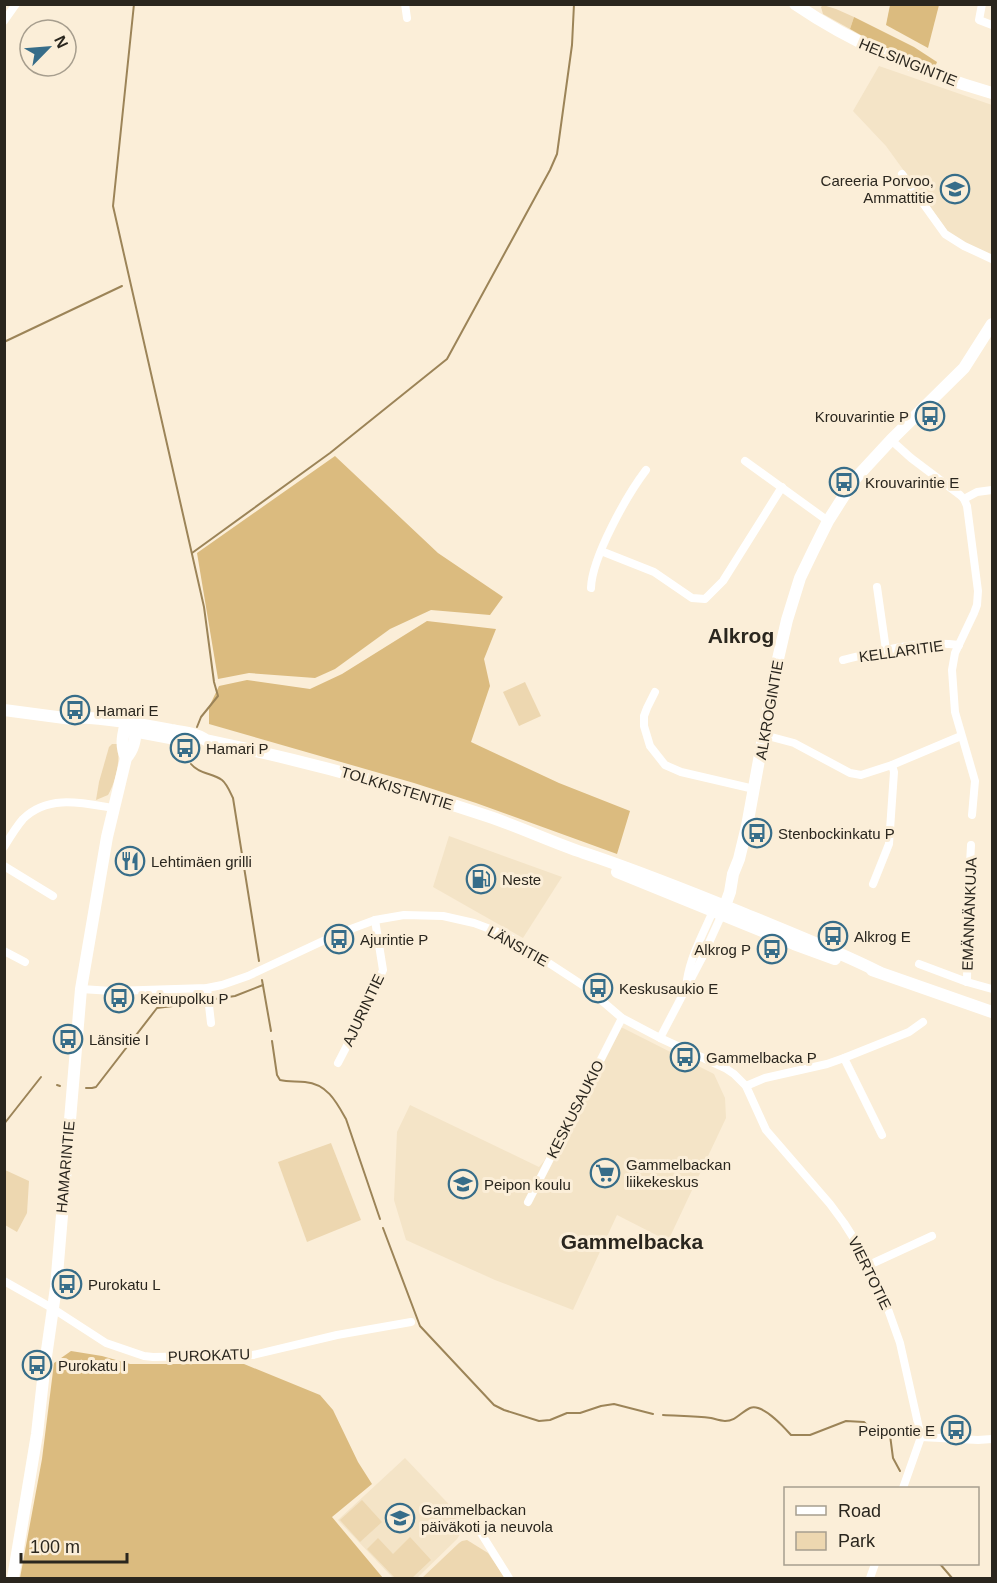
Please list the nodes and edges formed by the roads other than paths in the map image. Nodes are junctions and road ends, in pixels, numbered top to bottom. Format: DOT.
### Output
graph roads {
  1 [pos="16,4"];
  2 [pos="405,4"];
  3 [pos="795,4"];
  4 [pos="982,4"];
  5 [pos="407,18"];
  6 [pos="4,21"];
  7 [pos="993,25"];
  8 [pos="993,93"];
  9 [pos="902,174"];
  10 [pos="993,259"];
  11 [pos="993,324"];
  12 [pos="891,440"];
  13 [pos="746,460"];
  14 [pos="646,470"];
  15 [pos="782,487"];
  16 [pos="993,490"];
  17 [pos="964,499"];
  18 [pos="828,521"];
  19 [pos="601,551"];
  20 [pos="877,587"];
  21 [pos="591,588"];
  22 [pos="959,645"];
  23 [pos="886,650"];
  24 [pos="843,660"];
  25 [pos="655,692"];
  26 [pos="4,710"];
  27 [pos="131,727"];
  28 [pos="764,735"];
  29 [pos="961,736"];
  30 [pos="892,765"];
  31 [pos="754,789"];
  32 [pos="113,808"];
  33 [pos="972,815"];
  34 [pos="972,845"];
  35 [pos="4,847"];
  36 [pos="4,866"];
  37 [pos="873,884"];
  38 [pos="53,896"];
  39 [pos="719,908"];
  40 [pos="375,920"];
  41 [pos="4,951"];
  42 [pos="25,962"];
  43 [pos="919,964"];
  44 [pos="967,982"];
  45 [pos="207,988"];
  46 [pos="81,989"];
  47 [pos="993,989"];
  48 [pos="993,1012"];
  49 [pos="622,1018"];
  50 [pos="923,1022"];
  51 [pos="211,1023"];
  52 [pos="660,1038"];
  53 [pos="844,1058"];
  54 [pos="338,1063"];
  55 [pos="746,1086"];
  56 [pos="882,1135"];
  57 [pos="528,1202"];
  58 [pos="932,1236"];
  59 [pos="869,1265"];
  60 [pos="4,1281"];
  61 [pos="52,1308"];
  62 [pos="411,1322"];
  63 [pos="921,1437"];
  64 [pos="993,1439"];
  65 [pos="903,1487"];
  66 [pos="479,1530"];
  67 [pos="13,1578"];
  68 [pos="509,1578"];
  1 -- 6 [label="street"];
  2 -- 5 [label="street"];
  3 -- 8 [label="street, HELSINGINTIE"];
  4 -- 7 [label="street"];
  9 -- 10 [label="street"];
  11 -- 12 [label="street, ALKROGINTIE"];
  12 -- 17 [label="street"];
  12 -- 18 [label="street, ALKROGINTIE"];
  13 -- 15 [label="street"];
  14 -- 19 [label="street"];
  15 -- 18 [label="street"];
  15 -- 19 [label="street"];
  16 -- 17 [label="street"];
  17 -- 22 [label="street"];
  18 -- 28 [label="street, ALKROGINTIE"];
  19 -- 21 [label="street"];
  20 -- 23 [label="street"];
  22 -- 23 [label="street, KELLARITIE"];
  22 -- 29 [label="street"];
  23 -- 24 [label="street, KELLARITIE"];
  25 -- 31 [label="street"];
  26 -- 27 [label="street, TOLKKISTENTIE"];
  27 -- 32 [label="street, HAMARINTIE"];
  27 -- 39 [label="street, TOLKKISTENTIE"];
  28 -- 30 [label="street"];
  28 -- 31 [label="street, ALKROGINTIE"];
  29 -- 30 [label="street"];
  29 -- 33 [label="street"];
  30 -- 37 [label="street"];
  31 -- 39 [label="street, ALKROGINTIE"];
  32 -- 35 [label="street"];
  32 -- 46 [label="street, HAMARINTIE"];
  34 -- 44 [label="street, EMÄNNÄNKUJA"];
  36 -- 38 [label="street"];
  39 -- 48 [label="street, TOLKKISTENTIE"];
  39 -- 52 [label="street"];
  40 -- 45 [label="street, LÄNSITIE"];
  40 -- 49 [label="street, LÄNSITIE"];
  40 -- 54 [label="street, AJURINTIE"];
  41 -- 42 [label="street"];
  43 -- 44 [label="street"];
  44 -- 47 [label="street"];
  45 -- 46 [label="street, LÄNSITIE"];
  45 -- 51 [label="street"];
  46 -- 61 [label="street, HAMARINTIE"];
  49 -- 52 [label="street, LÄNSITIE"];
  49 -- 57 [label="street, KESKUSAUKIO"];
  50 -- 53 [label="street"];
  52 -- 55 [label="street, LÄNSITIE"];
  53 -- 55 [label="street"];
  53 -- 56 [label="street"];
  55 -- 59 [label="street, VIERTOTIE"];
  58 -- 59 [label="street"];
  59 -- 63 [label="street, VIERTOTIE"];
  60 -- 61 [label="street, PUROKATU"];
  61 -- 62 [label="street, PUROKATU"];
  61 -- 67 [label="street, HAMARINTIE"];
  63 -- 64 [label="street"];
  63 -- 65 [label="street"];
  66 -- 68 [label="street"];
}
